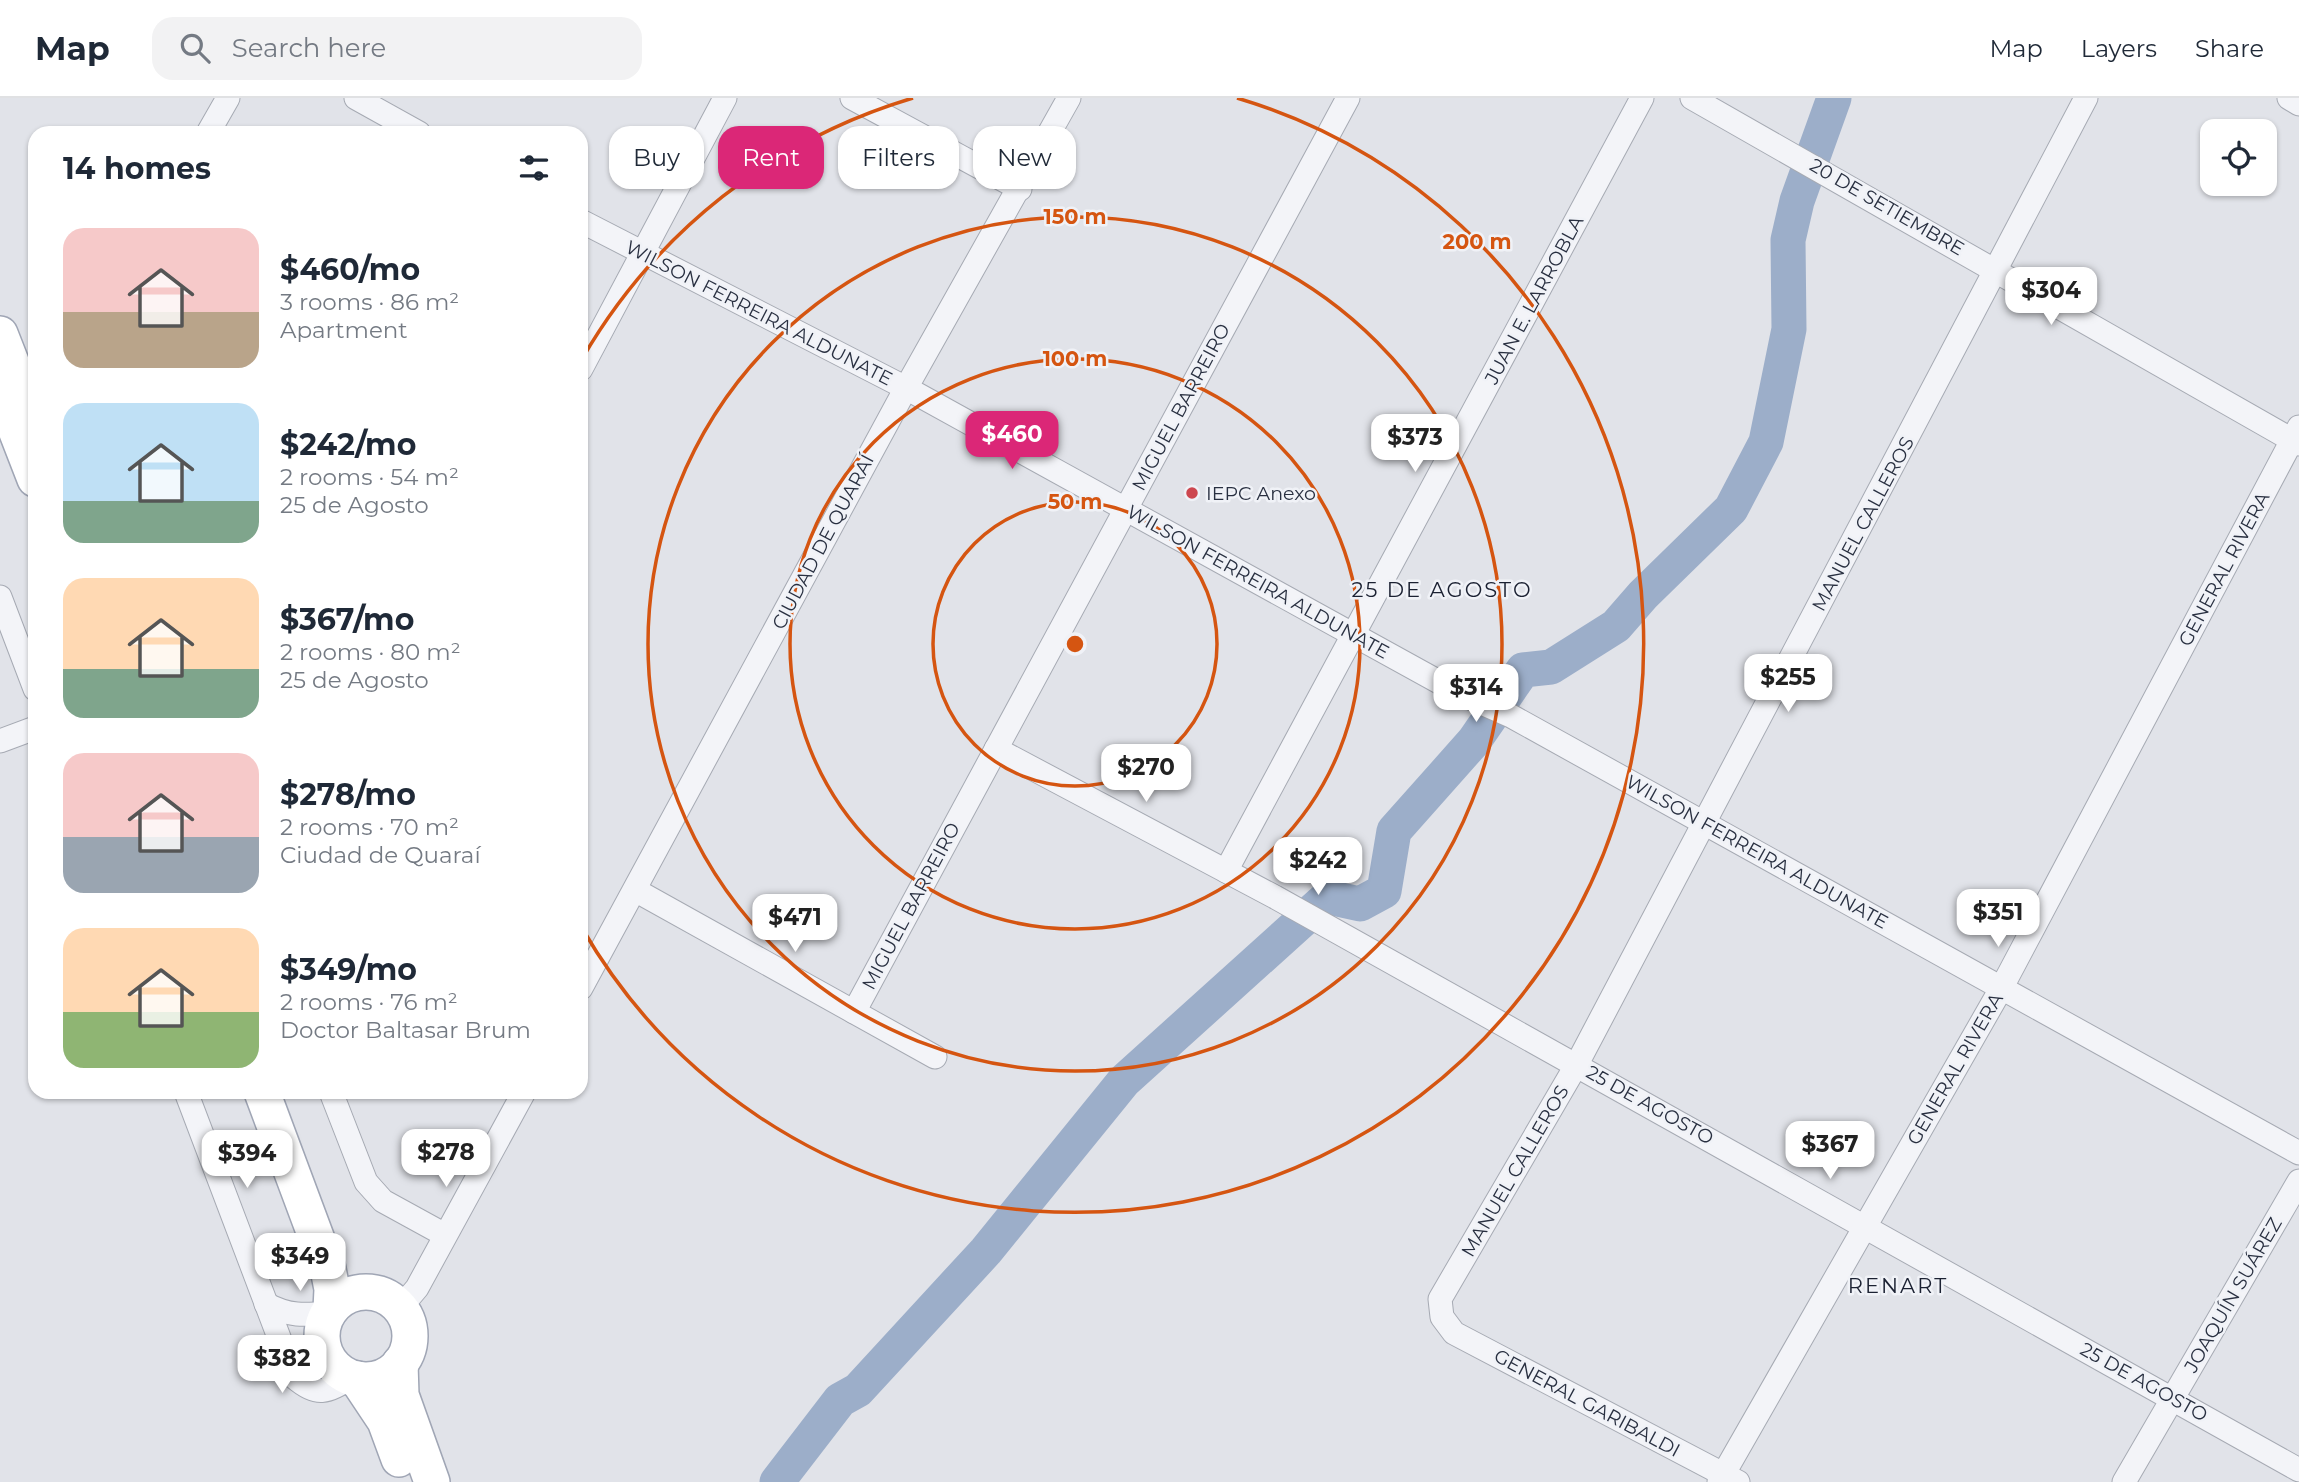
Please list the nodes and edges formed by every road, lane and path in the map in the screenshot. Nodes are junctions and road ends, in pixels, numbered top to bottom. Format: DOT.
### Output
graph roads {
  1 [pos="228,98"];
  2 [pos="356,98"];
  3 [pos="725,98"];
  4 [pos="852,98"];
  5 [pos="1069,98"];
  6 [pos="1348,98"];
  7 [pos="1642,98"];
  8 [pos="1692,98"];
  9 [pos="2086,98"];
  10 [pos="2289,98"];
  11 [pos="2299,104"];
  12 [pos="212,126"];
  13 [pos="406,126"];
  14 [pos="1054,126"];
  15 [pos="973,163"];
  16 [pos="1019,189"];
  17 [pos="588,225"];
  18 [pos="644,255"];
  19 [pos="1995,270"];
  20 [pos="0,334"];
  21 [pos="588,356"];
  22 [pos="906,388"];
  23 [pos="0,389"];
  24 [pos="28,405"];
  25 [pos="2297,437"];
  26 [pos="28,461"];
  27 [pos="1125,509"];
  28 [pos="0,597"];
  29 [pos="1353,635"];
  30 [pos="28,671"];
  31 [pos="28,731"];
  32 [pos="0,741"];
  33 [pos="996,749"];
  34 [pos="1706,824"];
  35 [pos="1226,871"];
  36 [pos="635,890"];
  37 [pos="588,975"];
  38 [pos="2002,987"];
  39 [pos="854,1012"];
  40 [pos="935,1057"];
  41 [pos="1577,1064"];
  42 [pos="189,1099"];
  43 [pos="265,1099"];
  44 [pos="289,1099"];
  45 [pos="334,1099"];
  46 [pos="520,1099"];
  47 [pos="2299,1153"];
  48 [pos="2299,1181"];
  49 [pos="1864,1225"];
  50 [pos="445,1235"];
  51 [pos="388,1301"];
  52 [pos="266,1304"];
  53 [pos="330,1310"];
  54 [pos="1442,1317"];
  55 [pos="400,1363"];
  56 [pos="354,1378"];
  57 [pos="2173,1398"];
  58 [pos="2299,1470"];
  59 [pos="1727,1479"];
  60 [pos="407,1482"];
  61 [pos="432,1482"];
  62 [pos="2124,1482"];
  1 -- 12 [label="street"];
  2 -- 13 [label="street"];
  3 -- 18 [label="street"];
  4 -- 15 [label="street"];
  5 -- 14 [label="street, CIUDAD DE QUARAÍ"];
  6 -- 27 [label="street, MIGUEL BARREIRO"];
  7 -- 29 [label="street, JUAN E. LARROBLA"];
  8 -- 19 [label="street, 20 DE SETIEMBRE"];
  9 -- 19 [label="street, MANUEL CALLEROS"];
  10 -- 11 [label="street"];
  16 -- 22 [label="street, CIUDAD DE QUARAÍ"];
  17 -- 18 [label="street, WILSON FERREIRA ALDUNATE"];
  18 -- 21 [label="street"];
  18 -- 22 [label="street, WILSON FERREIRA ALDUNATE"];
  19 -- 25 [label="street, 20 DE SETIEMBRE"];
  19 -- 34 [label="street, MANUEL CALLEROS"];
  20 -- 24 [label="main road"];
  22 -- 27 [label="street, WILSON FERREIRA ALDUNATE"];
  22 -- 36 [label="street, CIUDAD DE QUARAÍ"];
  23 -- 26 [label="main road"];
  25 -- 38 [label="street, GENERAL RIVERA"];
  27 -- 29 [label="street, WILSON FERREIRA ALDUNATE"];
  27 -- 33 [label="street, MIGUEL BARREIRO"];
  28 -- 30 [label="street"];
  29 -- 34 [label="street, WILSON FERREIRA ALDUNATE"];
  29 -- 35 [label="street, JUAN E. LARROBLA"];
  31 -- 32 [label="street"];
  33 -- 35 [label="street, 25 DE AGOSTO"];
  33 -- 39 [label="street, MIGUEL BARREIRO"];
  34 -- 38 [label="street, WILSON FERREIRA ALDUNATE"];
  34 -- 41 [label="street, MANUEL CALLEROS"];
  35 -- 41 [label="street, 25 DE AGOSTO"];
  36 -- 37 [label="street, CIUDAD DE QUARAÍ"];
  36 -- 39 [label="street"];
  38 -- 47 [label="street, WILSON FERREIRA ALDUNATE"];
  38 -- 49 [label="street, GENERAL RIVERA"];
  39 -- 40 [label="street"];
  41 -- 49 [label="street, 25 DE AGOSTO"];
  41 -- 54 [label="street, MANUEL CALLEROS"];
  42 -- 52 [label="street"];
  43 -- 53 [label="main road"];
  44 -- 51 [label="main road"];
  45 -- 50 [label="street"];
  46 -- 50 [label="street"];
  48 -- 57 [label="street, JOAQUÍN SUÁREZ"];
  49 -- 57 [label="street, 25 DE AGOSTO"];
  49 -- 59 [label="street, GENERAL RIVERA"];
  50 -- 51 [label="street"];
  51 -- 53 [label="main road"];
  51 -- 55 [label="main road"];
  52 -- 53 [label="street"];
  52 -- 56 [label="street"];
  53 -- 56 [label="main road"];
  54 -- 59 [label="street, GENERAL GARIBALDI"];
  55 -- 56 [label="main road"];
  55 -- 61 [label="main road"];
  56 -- 60 [label="main road"];
  57 -- 58 [label="street, 25 DE AGOSTO"];
  57 -- 62 [label="street, JOAQUÍN SUÁREZ"];
}
